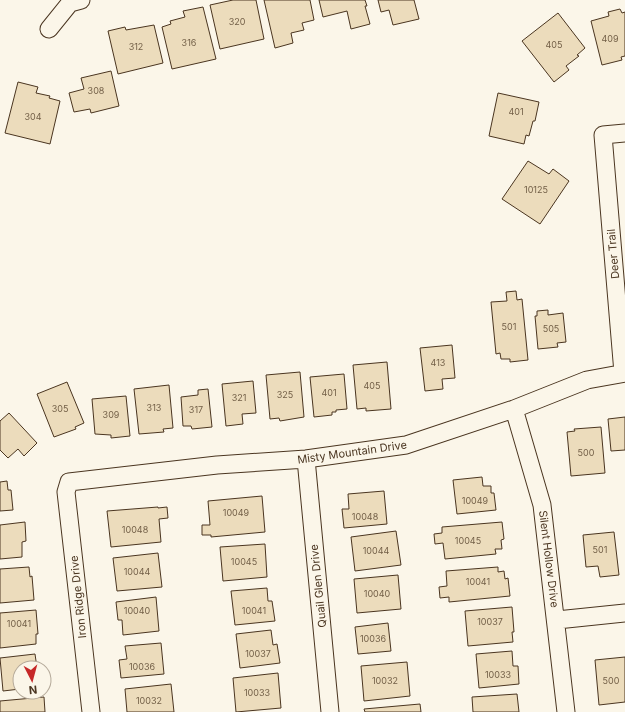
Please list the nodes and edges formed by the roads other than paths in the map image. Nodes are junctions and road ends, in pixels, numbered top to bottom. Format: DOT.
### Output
graph roads {
  1 [pos="81,0"];
  2 [pos="49,29"];
  3 [pos="625,133"];
  4 [pos="624,373"];
  5 [pos="514,409"];
  6 [pos="306,459"];
  7 [pos="69,482"];
  8 [pos="625,613"];
  9 [pos="557,620"];
  10 [pos="91,712"];
  11 [pos="330,712"];
  12 [pos="566,712"];
  1 -- 2 [label="street"];
  3 -- 4 [label="street, Deer Trail"];
  4 -- 5 [label="street, Misty Mountain Drive"];
  5 -- 6 [label="street, Misty Mountain Drive"];
  5 -- 9 [label="street, Silent Hollow Drive"];
  6 -- 7 [label="street, Misty Mountain Drive"];
  6 -- 11 [label="street, Quail Glen Drive"];
  7 -- 10 [label="street, Iron Ridge Drive"];
  8 -- 9 [label="street"];
  9 -- 12 [label="street, Silent Hollow Drive"];
}
